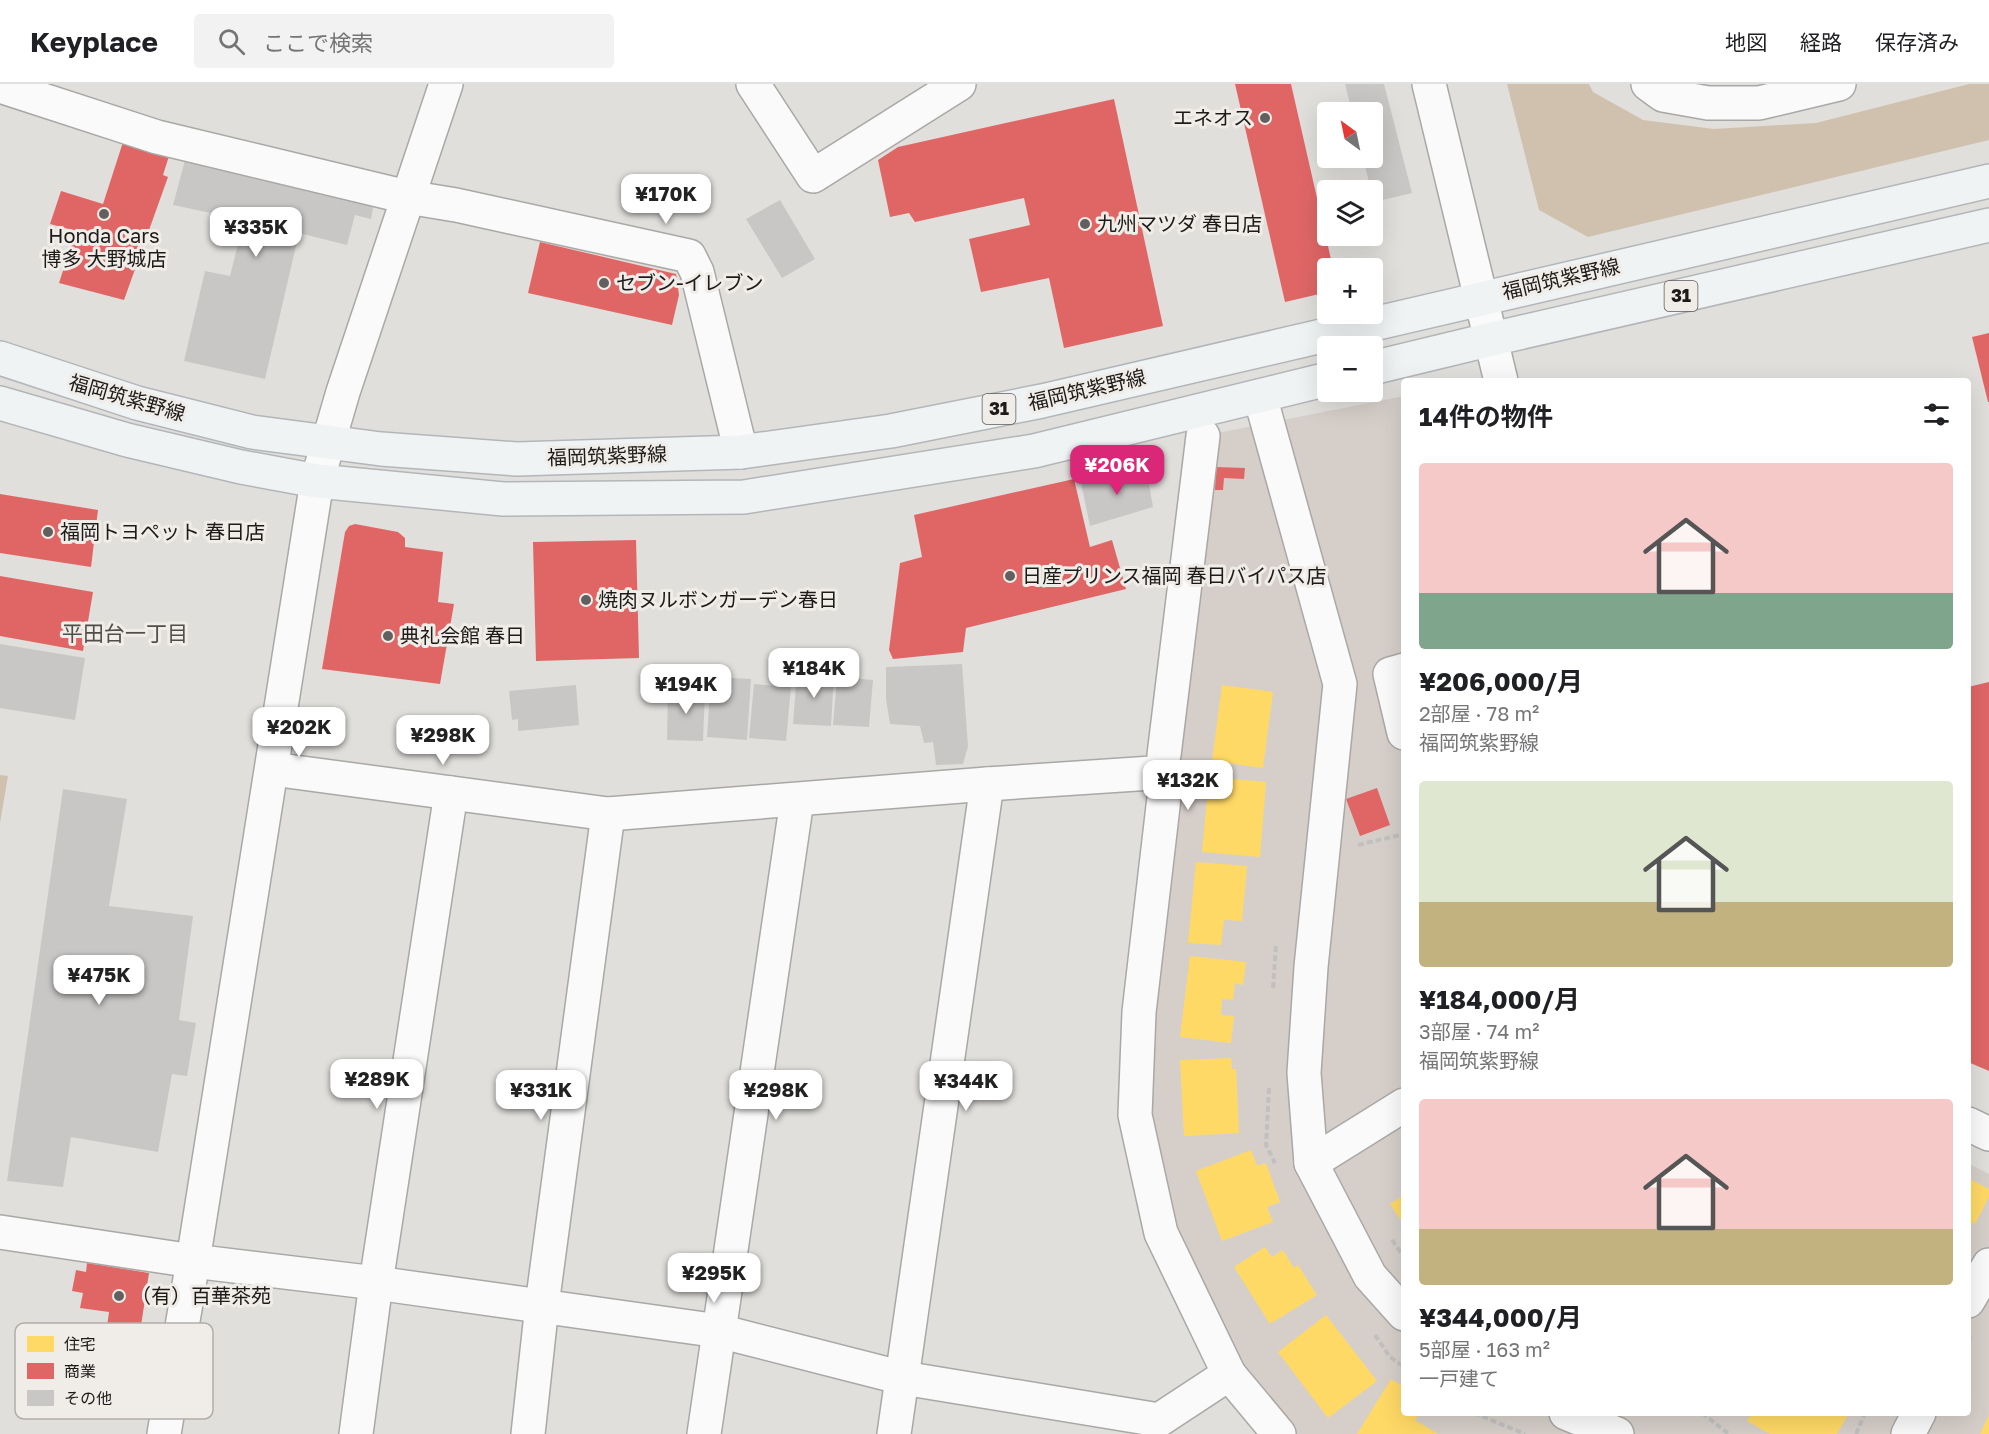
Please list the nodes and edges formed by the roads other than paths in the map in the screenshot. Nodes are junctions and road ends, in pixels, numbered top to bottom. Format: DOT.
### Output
graph roads {
  1 [pos="446,84"];
  2 [pos="753,84"];
  3 [pos="959,84"];
  4 [pos="1429,84"];
  5 [pos="1648,84"];
  6 [pos="1839,84"];
  7 [pos="0,86"];
  8 [pos="1989,181"];
  9 [pos="407,197"];
  10 [pos="1989,225"];
  11 [pos="1481,297"];
  12 [pos="1492,339"];
  13 [pos="0,358"];
  14 [pos="1383,365"];
  15 [pos="1500,378"];
  16 [pos="1317,383"];
  17 [pos="1260,396"];
  18 [pos="0,403"];
  19 [pos="1203,436"];
  20 [pos="328,443"];
  21 [pos="741,452"];
  22 [pos="317,481"];
  23 [pos="1397,672"];
  24 [pos="1340,684"];
  25 [pos="1401,707"];
  26 [pos="1164,755"];
  27 [pos="272,769"];
  28 [pos="987,784"];
  29 [pos="451,793"];
  30 [pos="797,800"];
  31 [pos="608,814"];
  32 [pos="1401,1107"];
  33 [pos="1971,1125"];
  34 [pos="1989,1134"];
  35 [pos="1311,1163"];
  36 [pos="0,1232"];
  37 [pos="193,1261"];
  38 [pos="1989,1265"];
  39 [pos="376,1283"];
  40 [pos="1971,1296"];
  41 [pos="542,1305"];
  42 [pos="1401,1311"];
  43 [pos="183,1323"];
  44 [pos="719,1331"];
  45 [pos="1229,1374"];
  46 [pos="903,1378"];
  47 [pos="1573,1416"];
  48 [pos="1917,1416"];
  49 [pos="167,1419"];
  50 [pos="1082,1421"];
  51 [pos="164,1434"];
  52 [pos="357,1434"];
  53 [pos="528,1434"];
  54 [pos="704,1434"];
  55 [pos="894,1434"];
  56 [pos="1280,1434"];
  57 [pos="1617,1434"];
  58 [pos="1908,1434"];
  1 -- 9 [label="street"];
  2 -- 3 [label="street"];
  4 -- 11 [label="street"];
  5 -- 6 [label="street"];
  7 -- 9 [label="street"];
  8 -- 11 [label="main road, 福岡筑紫野線 / 31"];
  9 -- 20 [label="street"];
  9 -- 21 [label="street"];
  10 -- 12 [label="main road, 31"];
  11 -- 12 [label="street"];
  11 -- 21 [label="main road, 福岡筑紫野線 / 31"];
  12 -- 14 [label="main road, 31"];
  12 -- 15 [label="street"];
  13 -- 20 [label="main road, 福岡筑紫野線 / 31"];
  16 -- 17 [label="main road, 福岡筑紫野線"];
  17 -- 22 [label="main road, 福岡筑紫野線"];
  17 -- 24 [label="street"];
  18 -- 22 [label="main road, 福岡筑紫野線"];
  19 -- 26 [label="street"];
  20 -- 21 [label="main road, 福岡筑紫野線 / 31"];
  20 -- 22 [label="street"];
  22 -- 27 [label="street"];
  23 -- 24 [label="street"];
  23 -- 25 [label="street"];
  24 -- 35 [label="street"];
  27 -- 29 [label="street"];
  27 -- 37 [label="street"];
  28 -- 30 [label="street"];
  28 -- 45 [label="street"];
  28 -- 46 [label="street"];
  29 -- 31 [label="street"];
  29 -- 39 [label="street"];
  30 -- 31 [label="street"];
  30 -- 44 [label="street"];
  31 -- 41 [label="street"];
  32 -- 35 [label="street"];
  33 -- 34 [label="street"];
  35 -- 42 [label="street"];
  36 -- 37 [label="street"];
  37 -- 39 [label="street"];
  37 -- 43 [label="street"];
  38 -- 40 [label="street"];
  39 -- 41 [label="street"];
  39 -- 52 [label="street"];
  41 -- 44 [label="street"];
  41 -- 53 [label="street"];
  44 -- 46 [label="street"];
  44 -- 54 [label="street"];
  45 -- 50 [label="street"];
  45 -- 56 [label="street"];
  46 -- 50 [label="street"];
  46 -- 55 [label="street"];
  47 -- 57 [label="street"];
  48 -- 58 [label="street"];
  49 -- 51 [label="street"];
}
